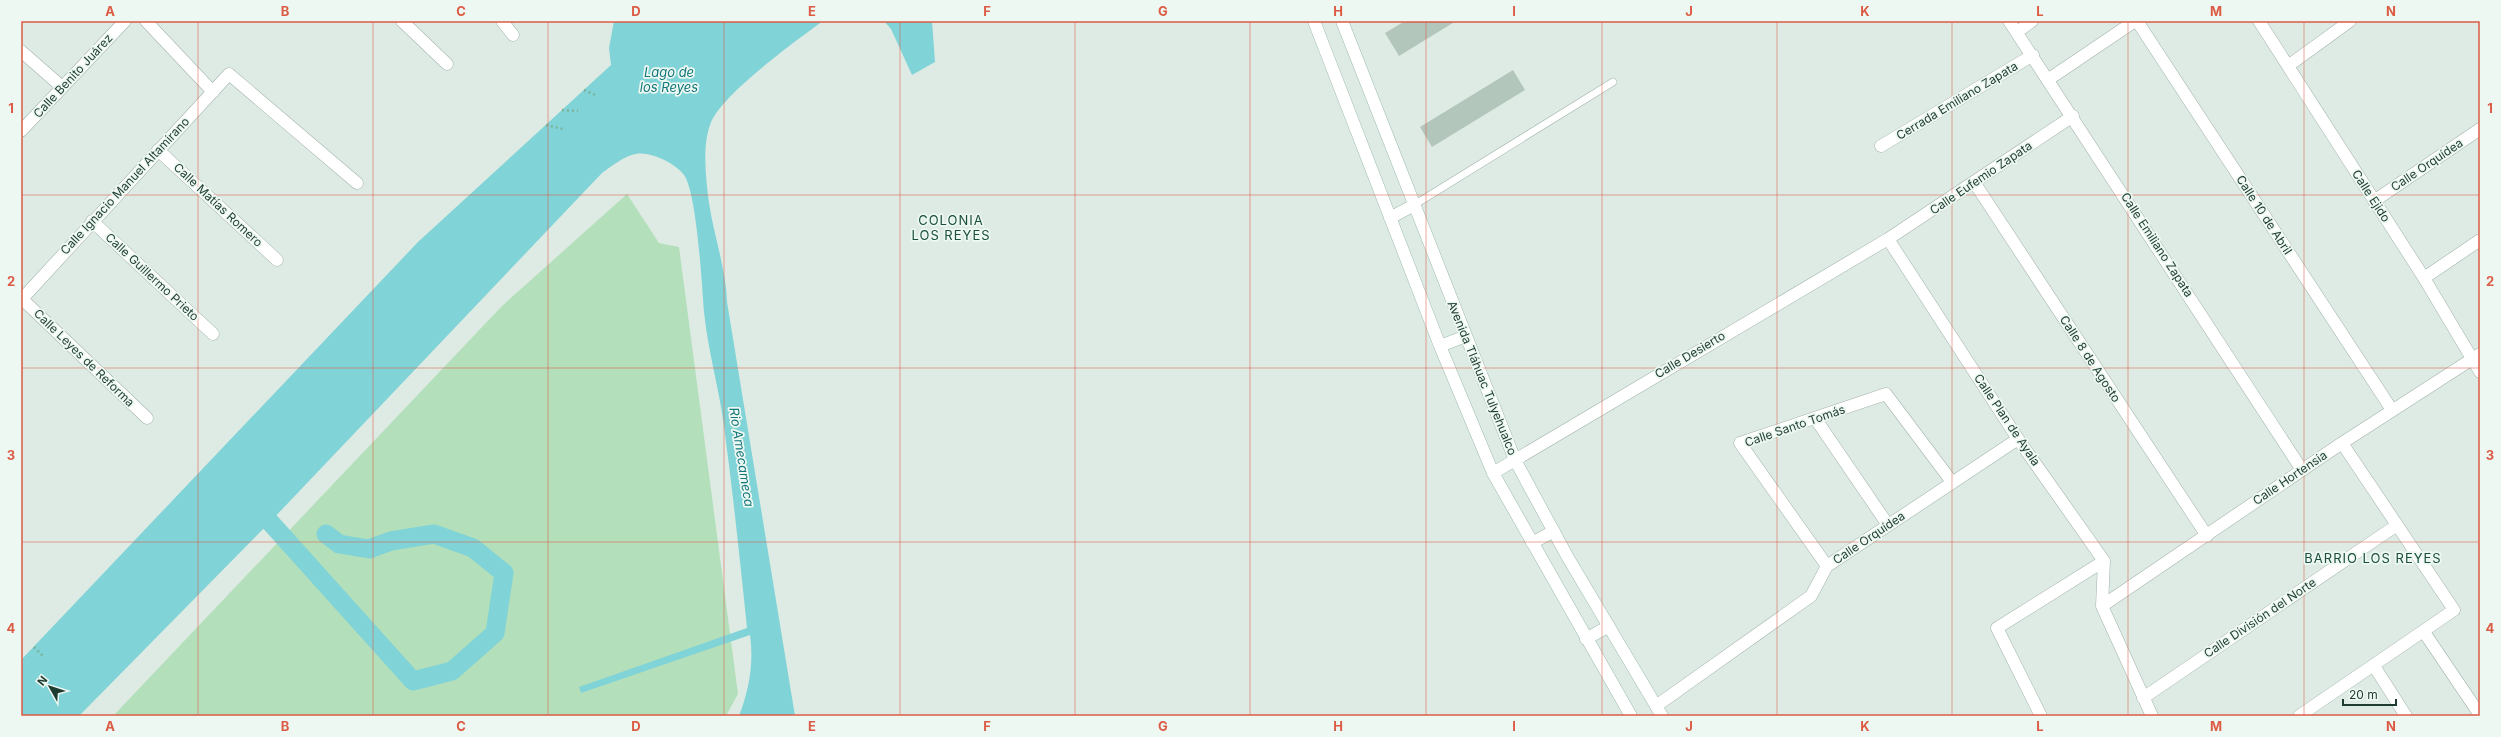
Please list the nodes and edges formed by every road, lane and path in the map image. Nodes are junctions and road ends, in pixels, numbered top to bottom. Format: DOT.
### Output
graph roads {
  1 [pos="124,21"];
  2 [pos="146,21"];
  3 [pos="402,21"];
  4 [pos="502,21"];
  5 [pos="1314,21"];
  6 [pos="1342,21"];
  7 [pos="2010,21"];
  8 [pos="2032,21"];
  9 [pos="2136,21"];
  10 [pos="2259,21"];
  11 [pos="2350,21"];
  12 [pos="2017,32"];
  13 [pos="513,35"];
  14 [pos="21,51"];
  15 [pos="2033,55"];
  16 [pos="447,64"];
  17 [pos="2288,66"];
  18 [pos="2049,78"];
  19 [pos="1613,82"];
  20 [pos="62,87"];
  21 [pos="584,90"];
  22 [pos="213,92"];
  23 [pos="595,95"];
  24 [pos="562,110"];
  25 [pos="578,111"];
  26 [pos="2073,116"];
  27 [pos="546,125"];
  28 [pos="2480,129"];
  29 [pos="563,130"];
  30 [pos="21,131"];
  31 [pos="1881,146"];
  32 [pos="158,150"];
  33 [pos="1974,182"];
  34 [pos="357,183"];
  35 [pos="2374,201"];
  36 [pos="1414,205"];
  37 [pos="1390,218"];
  38 [pos="92,221"];
  39 [pos="1888,239"];
  40 [pos="2480,240"];
  41 [pos="277,260"];
  42 [pos="2424,278"];
  43 [pos="21,298"];
  44 [pos="213,334"];
  45 [pos="1466,336"];
  46 [pos="1440,346"];
  47 [pos="2476,356"];
  48 [pos="2480,372"];
  49 [pos="2392,410"];
  50 [pos="147,418"];
  51 [pos="1815,418"];
  52 [pos="2018,439"];
  53 [pos="2342,443"];
  54 [pos="1515,460"];
  55 [pos="2302,470"];
  56 [pos="1493,473"];
  57 [pos="1952,482"];
  58 [pos="1888,525"];
  59 [pos="2397,525"];
  60 [pos="1554,531"];
  61 [pos="2207,536"];
  62 [pos="1532,543"];
  63 [pos="2104,561"];
  64 [pos="1827,566"];
  65 [pos="2102,606"];
  66 [pos="1609,626"];
  67 [pos="2424,632"];
  68 [pos="1586,639"];
  69 [pos="34,647"];
  70 [pos="43,656"];
  71 [pos="2374,666"];
  72 [pos="2144,698"];
  73 [pos="1659,711"];
  74 [pos="2480,715"];
  75 [pos="1631,716"];
  76 [pos="2041,716"];
  77 [pos="2152,716"];
  78 [pos="2299,716"];
  79 [pos="2406,716"];
  1 -- 20 [label="street, Calle Benito Juárez"];
  2 -- 22 [label="street"];
  3 -- 16 [label="street"];
  4 -- 13 [label="street"];
  5 -- 37 [label="street"];
  6 -- 36 [label="street, Avenida Tláhuac Tulyehualco"];
  7 -- 12 [label="street, Calle Emiliano Zapata"];
  8 -- 12 [label="street"];
  9 -- 18 [label="street"];
  9 -- 49 [label="street, Calle 10 de Abril"];
  10 -- 17 [label="street, Calle Ejido"];
  11 -- 17 [label="street"];
  12 -- 15 [label="street, Calle Emiliano Zapata"];
  14 -- 20 [label="street"];
  15 -- 18 [label="street, Calle Emiliano Zapata"];
  15 -- 31 [label="street, Cerrada Emiliano Zapata"];
  17 -- 35 [label="street, Calle Ejido"];
  18 -- 26 [label="street, Calle Emiliano Zapata"];
  19 -- 36 [label="lane"];
  20 -- 30 [label="street, Calle Benito Juárez"];
  21 -- 23 [label="path"];
  22 -- 32 [label="street, Calle Ignacio Manuel Altamirano"];
  22 -- 34 [label="street, Calle Ignacio Manuel Altamirano"];
  24 -- 25 [label="path"];
  26 -- 33 [label="street, Calle Eufemio Zapata"];
  26 -- 55 [label="street, Calle Emiliano Zapata"];
  27 -- 29 [label="path"];
  28 -- 35 [label="street, Calle Orquídea"];
  32 -- 38 [label="street, Calle Ignacio Manuel Altamirano"];
  32 -- 41 [label="street, Calle Matías Romero"];
  33 -- 39 [label="street, Calle Eufemio Zapata"];
  33 -- 61 [label="street, Calle 8 de Agosto"];
  35 -- 42 [label="street, Calle Ejido"];
  36 -- 37 [label="street"];
  36 -- 45 [label="street, Avenida Tláhuac Tulyehualco"];
  37 -- 46 [label="street"];
  38 -- 43 [label="street, Calle Ignacio Manuel Altamirano"];
  38 -- 44 [label="street, Calle Guillermo Prieto"];
  39 -- 52 [label="street, Calle Plan de Ayala"];
  39 -- 54 [label="street, Calle Desierto"];
  40 -- 42 [label="street"];
  42 -- 47 [label="street, Calle Ejido"];
  43 -- 50 [label="street, Calle Leyes de Reforma"];
  45 -- 46 [label="street"];
  45 -- 54 [label="street, Avenida Tláhuac Tulyehualco"];
  46 -- 56 [label="street"];
  47 -- 48 [label="street, Calle Ejido"];
  47 -- 49 [label="street, Calle Hortensia"];
  49 -- 53 [label="street, Calle Hortensia"];
  51 -- 57 [label="street, Calle Santo Tomás"];
  51 -- 58 [label="street"];
  51 -- 64 [label="street, Calle Santo Tomás"];
  52 -- 57 [label="street, Calle Orquídea"];
  52 -- 63 [label="street, Calle Plan de Ayala"];
  53 -- 55 [label="street, Calle Hortensia"];
  53 -- 59 [label="street"];
  54 -- 56 [label="street, Calle Desierto"];
  54 -- 60 [label="street, Avenida Tláhuac Tulyehualco"];
  55 -- 61 [label="street, Calle Hortensia"];
  56 -- 62 [label="street"];
  57 -- 58 [label="street, Calle Orquídea"];
  58 -- 64 [label="street, Calle Orquídea"];
  59 -- 67 [label="street"];
  59 -- 72 [label="street, Calle División del Norte"];
  60 -- 62 [label="street"];
  60 -- 66 [label="street, Avenida Tláhuac Tulyehualco"];
  61 -- 65 [label="street, Calle Hortensia"];
  62 -- 68 [label="street"];
  63 -- 65 [label="street"];
  63 -- 76 [label="street"];
  64 -- 73 [label="street, Calle Orquídea"];
  65 -- 72 [label="street"];
  66 -- 68 [label="street"];
  66 -- 73 [label="street, Avenida Tláhuac Tulyehualco"];
  67 -- 71 [label="street"];
  67 -- 74 [label="street"];
  68 -- 75 [label="street"];
  69 -- 70 [label="path"];
  71 -- 78 [label="street"];
  71 -- 79 [label="street"];
  72 -- 77 [label="street"];
}
